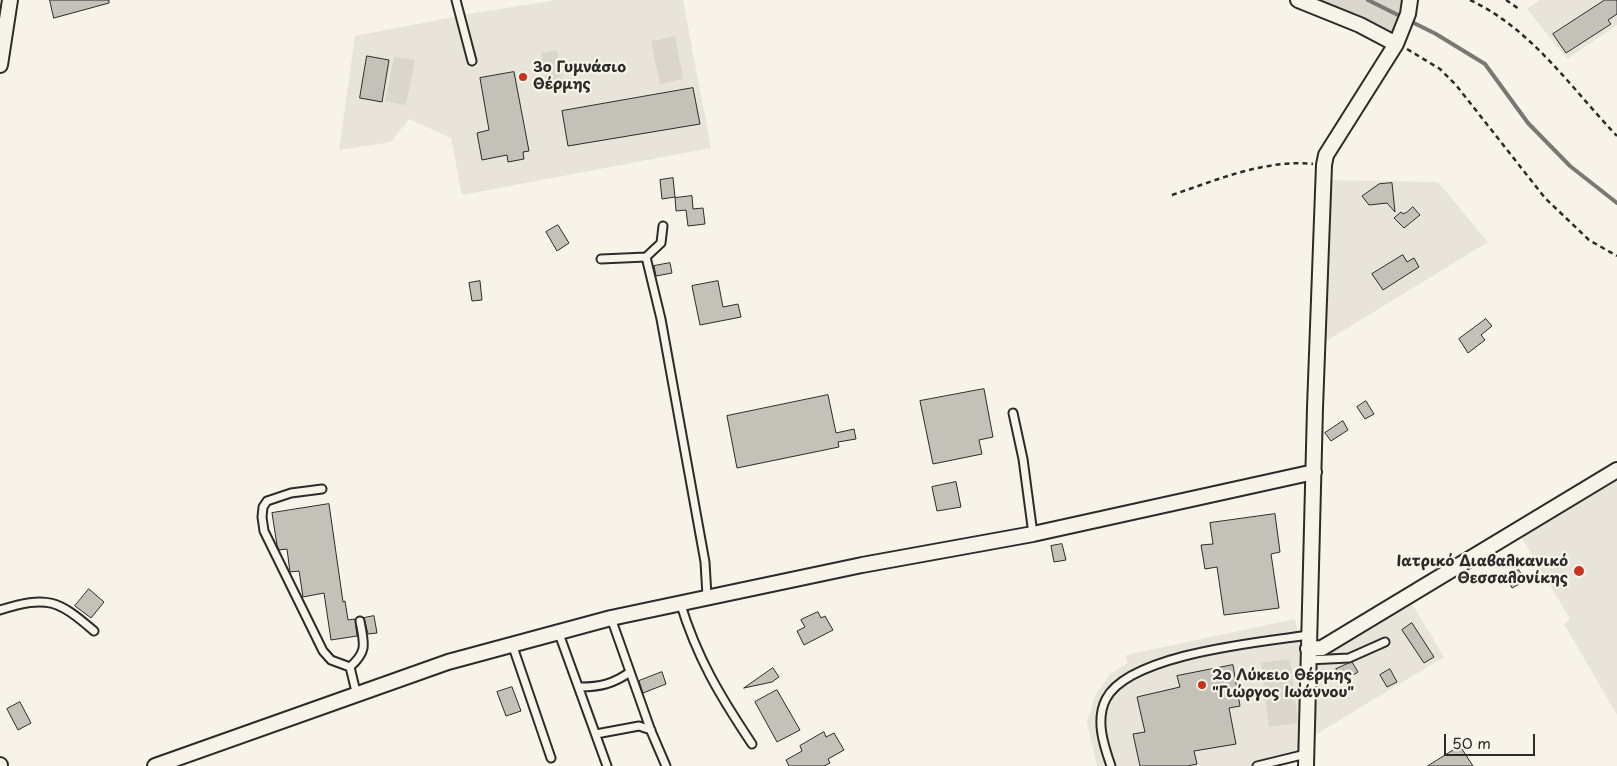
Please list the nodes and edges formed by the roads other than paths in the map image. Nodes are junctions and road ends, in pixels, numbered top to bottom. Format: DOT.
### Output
graph roads {
  1 [pos="10,0"];
  2 [pos="456,0"];
  3 [pos="1298,0"];
  4 [pos="1410,0"];
  5 [pos="1396,44"];
  6 [pos="472,61"];
  7 [pos="0,65"];
  8 [pos="663,226"];
  9 [pos="646,257"];
  10 [pos="601,259"];
  11 [pos="1013,413"];
  12 [pos="1617,470"];
  13 [pos="1314,472"];
  14 [pos="322,489"];
  15 [pos="1033,534"];
  16 [pos="707,596"];
  17 [pos="680,602"];
  18 [pos="0,610"];
  19 [pos="610,618"];
  20 [pos="360,622"];
  21 [pos="94,631"];
  22 [pos="557,631"];
  23 [pos="1309,635"];
  24 [pos="1385,642"];
  25 [pos="511,643"];
  26 [pos="1308,655"];
  27 [pos="350,667"];
  28 [pos="630,672"];
  29 [pos="580,687"];
  30 [pos="357,696"];
  31 [pos="651,731"];
  32 [pos="596,734"];
  33 [pos="752,744"];
  34 [pos="551,758"];
  35 [pos="1306,760"];
  36 [pos="155,766"];
  37 [pos="607,766"];
  38 [pos="666,766"];
  39 [pos="1111,766"];
  40 [pos="1257,766"];
  1 -- 7 [label="street"];
  2 -- 6 [label="lane"];
  3 -- 5 [label="street"];
  4 -- 5 [label="street"];
  5 -- 13 [label="street"];
  8 -- 9 [label="lane"];
  9 -- 10 [label="lane"];
  9 -- 16 [label="lane"];
  11 -- 15 [label="lane"];
  12 -- 26 [label="street"];
  13 -- 15 [label="street"];
  13 -- 23 [label="street"];
  14 -- 27 [label="lane"];
  15 -- 16 [label="street"];
  16 -- 17 [label="street"];
  17 -- 19 [label="street"];
  17 -- 33 [label="lane"];
  18 -- 21 [label="lane"];
  19 -- 22 [label="street"];
  19 -- 28 [label="lane"];
  20 -- 27 [label="lane"];
  22 -- 25 [label="street"];
  22 -- 29 [label="lane"];
  23 -- 26 [label="street"];
  23 -- 39 [label="lane"];
  24 -- 26 [label="lane"];
  25 -- 30 [label="street"];
  25 -- 34 [label="lane"];
  26 -- 35 [label="street"];
  27 -- 30 [label="lane"];
  28 -- 29 [label="lane"];
  28 -- 31 [label="lane"];
  29 -- 32 [label="lane"];
  30 -- 36 [label="street"];
  31 -- 32 [label="lane"];
  31 -- 38 [label="lane"];
  32 -- 37 [label="lane"];
  35 -- 40 [label="lane"];
}
